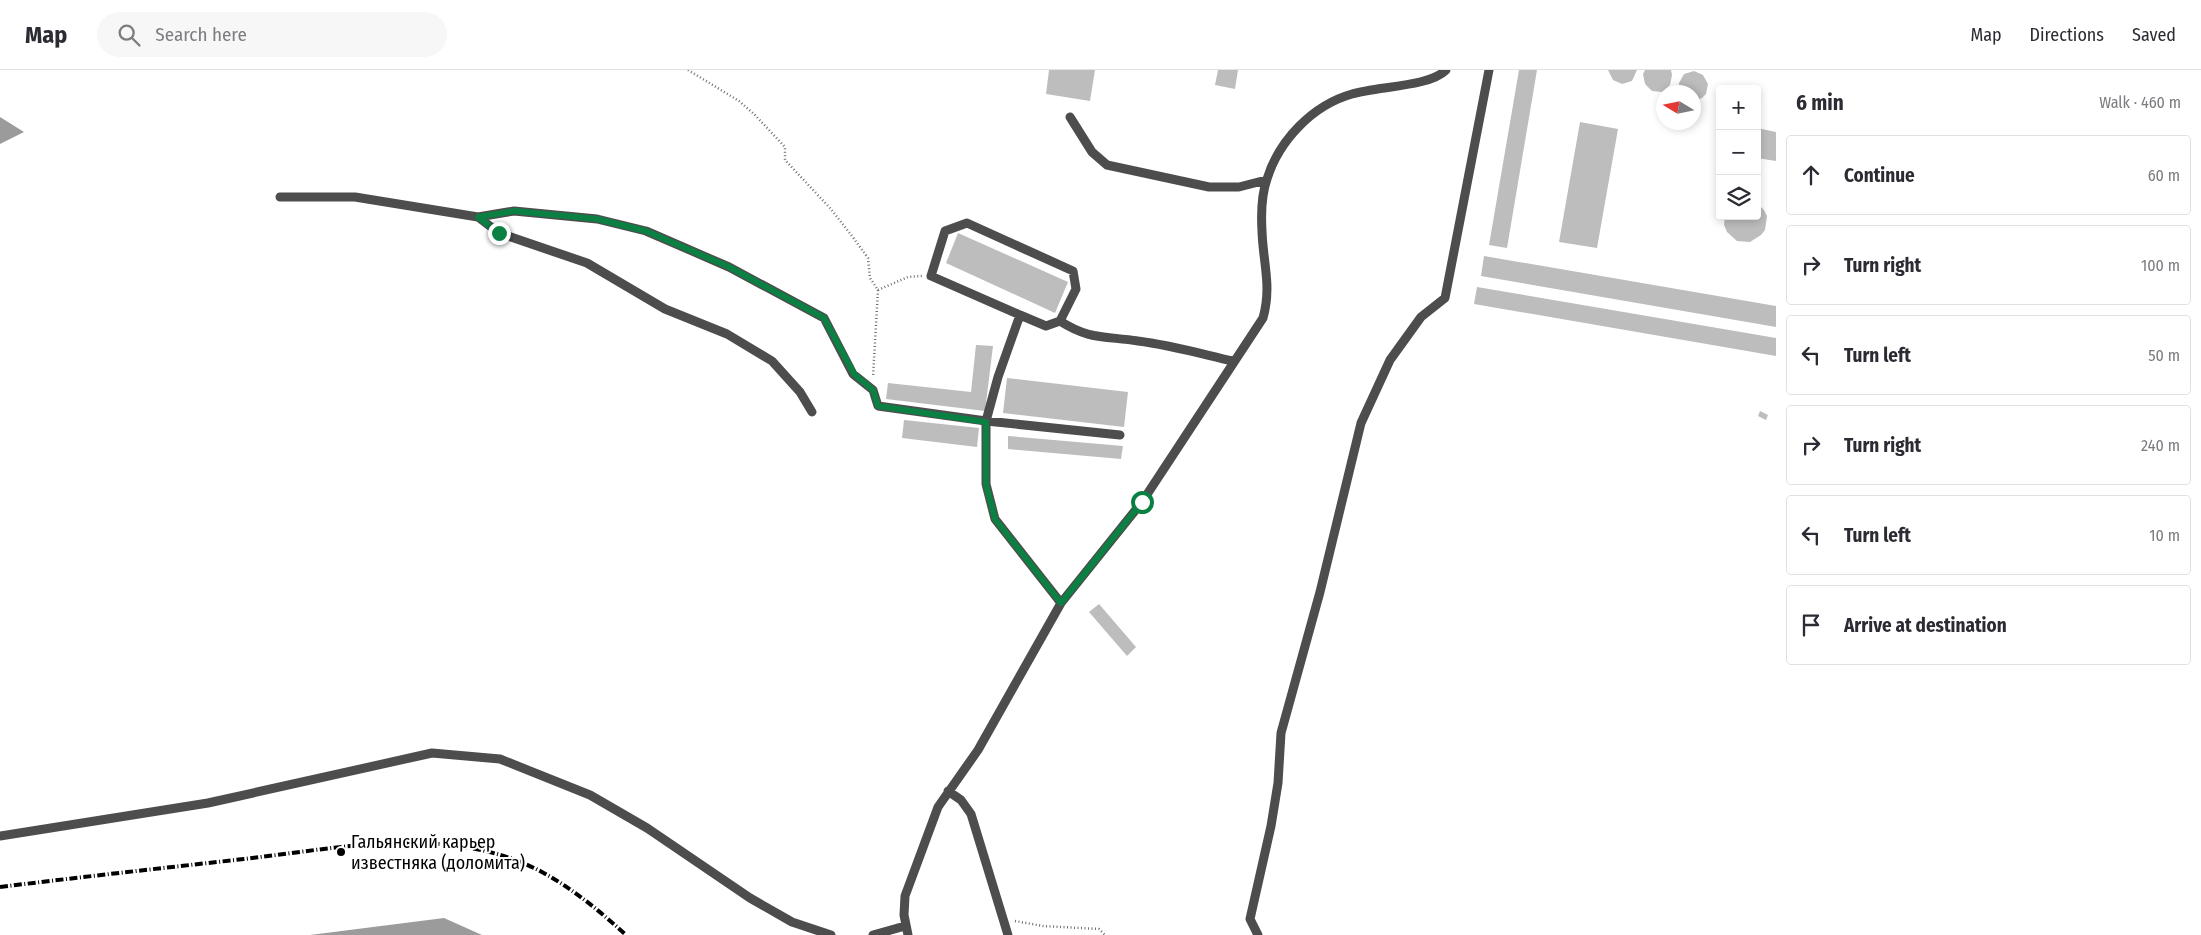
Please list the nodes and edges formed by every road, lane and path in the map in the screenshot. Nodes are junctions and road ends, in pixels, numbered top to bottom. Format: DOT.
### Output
graph roads {
  1 [pos="688,70"];
  2 [pos="1446,70"];
  3 [pos="1489,70"];
  4 [pos="1070,117"];
  5 [pos="1266,180"];
  6 [pos="280,197"];
  7 [pos="478,217"];
  8 [pos="931,276"];
  9 [pos="878,290"];
  10 [pos="1020,315"];
  11 [pos="1060,321"];
  12 [pos="1233,361"];
  13 [pos="873,390"];
  14 [pos="812,412"];
  15 [pos="986,422"];
  16 [pos="1120,435"];
  17 [pos="1061,603"];
  18 [pos="948,791"];
  19 [pos="0,836"];
  20 [pos="1003,920"];
  21 [pos="907,930"];
  22 [pos="831,935"];
  23 [pos="873,935"];
  24 [pos="1008,935"];
  25 [pos="1105,935"];
  26 [pos="1258,935"];
  1 -- 9 [label="path"];
  2 -- 5 [label="street"];
  3 -- 26 [label="street"];
  4 -- 5 [label="street"];
  5 -- 12 [label="street"];
  6 -- 7 [label="street"];
  7 -- 13 [label="street"];
  7 -- 14 [label="street"];
  8 -- 9 [label="path"];
  8 -- 10 [label="street"];
  8 -- 11 [label="street"];
  9 -- 13 [label="path"];
  10 -- 11 [label="street"];
  10 -- 15 [label="street"];
  11 -- 12 [label="street"];
  12 -- 17 [label="street"];
  13 -- 15 [label="street"];
  15 -- 16 [label="street"];
  15 -- 17 [label="street"];
  17 -- 18 [label="street"];
  18 -- 20 [label="street"];
  18 -- 21 [label="street"];
  19 -- 22 [label="street"];
  20 -- 24 [label="street"];
  20 -- 25 [label="path"];
  21 -- 23 [label="street"];
}
